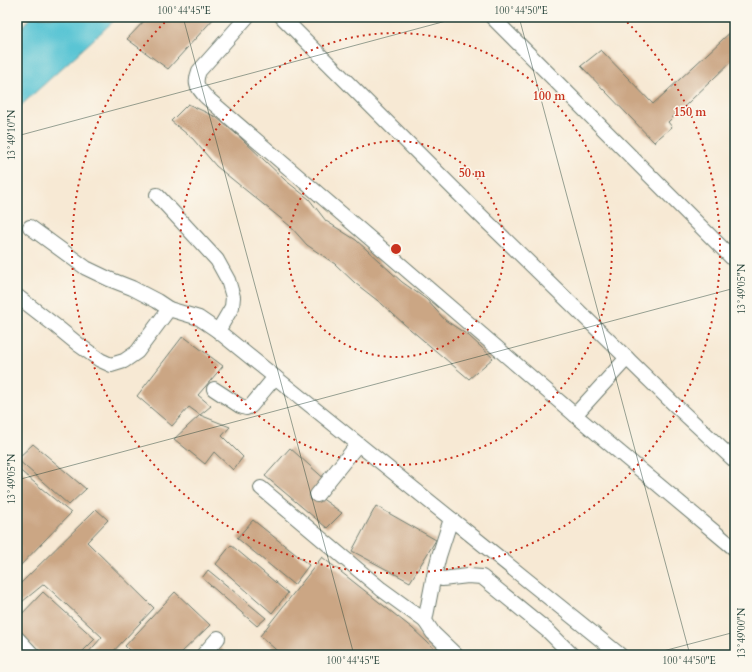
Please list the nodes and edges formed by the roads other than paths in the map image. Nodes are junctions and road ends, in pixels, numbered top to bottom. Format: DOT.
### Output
graph roads {
  1 [pos="247,17"];
  2 [pos="282,17"];
  3 [pos="492,17"];
  4 [pos="157,195"];
  5 [pos="30,227"];
  6 [pos="735,261"];
  7 [pos="17,296"];
  8 [pos="169,309"];
  9 [pos="218,331"];
  10 [pos="627,358"];
  11 [pos="275,377"];
  12 [pos="214,390"];
  13 [pos="575,415"];
  14 [pos="358,444"];
  15 [pos="735,461"];
  16 [pos="261,488"];
  17 [pos="317,495"];
  18 [pos="451,519"];
  19 [pos="735,549"];
  20 [pos="434,576"];
  21 [pos="425,621"];
  22 [pos="17,638"];
  23 [pos="218,638"];
  24 [pos="33,655"];
  25 [pos="203,655"];
  26 [pos="456,655"];
  27 [pos="572,655"];
  28 [pos="620,655"];
  1 -- 13 [label="street"];
  2 -- 10 [label="street"];
  3 -- 6 [label="street"];
  4 -- 9 [label="street"];
  5 -- 8 [label="street"];
  7 -- 8 [label="street"];
  8 -- 9 [label="street"];
  9 -- 11 [label="street"];
  10 -- 13 [label="street"];
  10 -- 15 [label="street"];
  11 -- 12 [label="street"];
  11 -- 14 [label="street"];
  13 -- 19 [label="street"];
  14 -- 17 [label="street"];
  14 -- 18 [label="street"];
  16 -- 21 [label="street"];
  18 -- 20 [label="street"];
  18 -- 28 [label="street"];
  20 -- 21 [label="street"];
  20 -- 27 [label="street"];
  21 -- 26 [label="street"];
  22 -- 24 [label="street"];
  23 -- 25 [label="street"];
}
